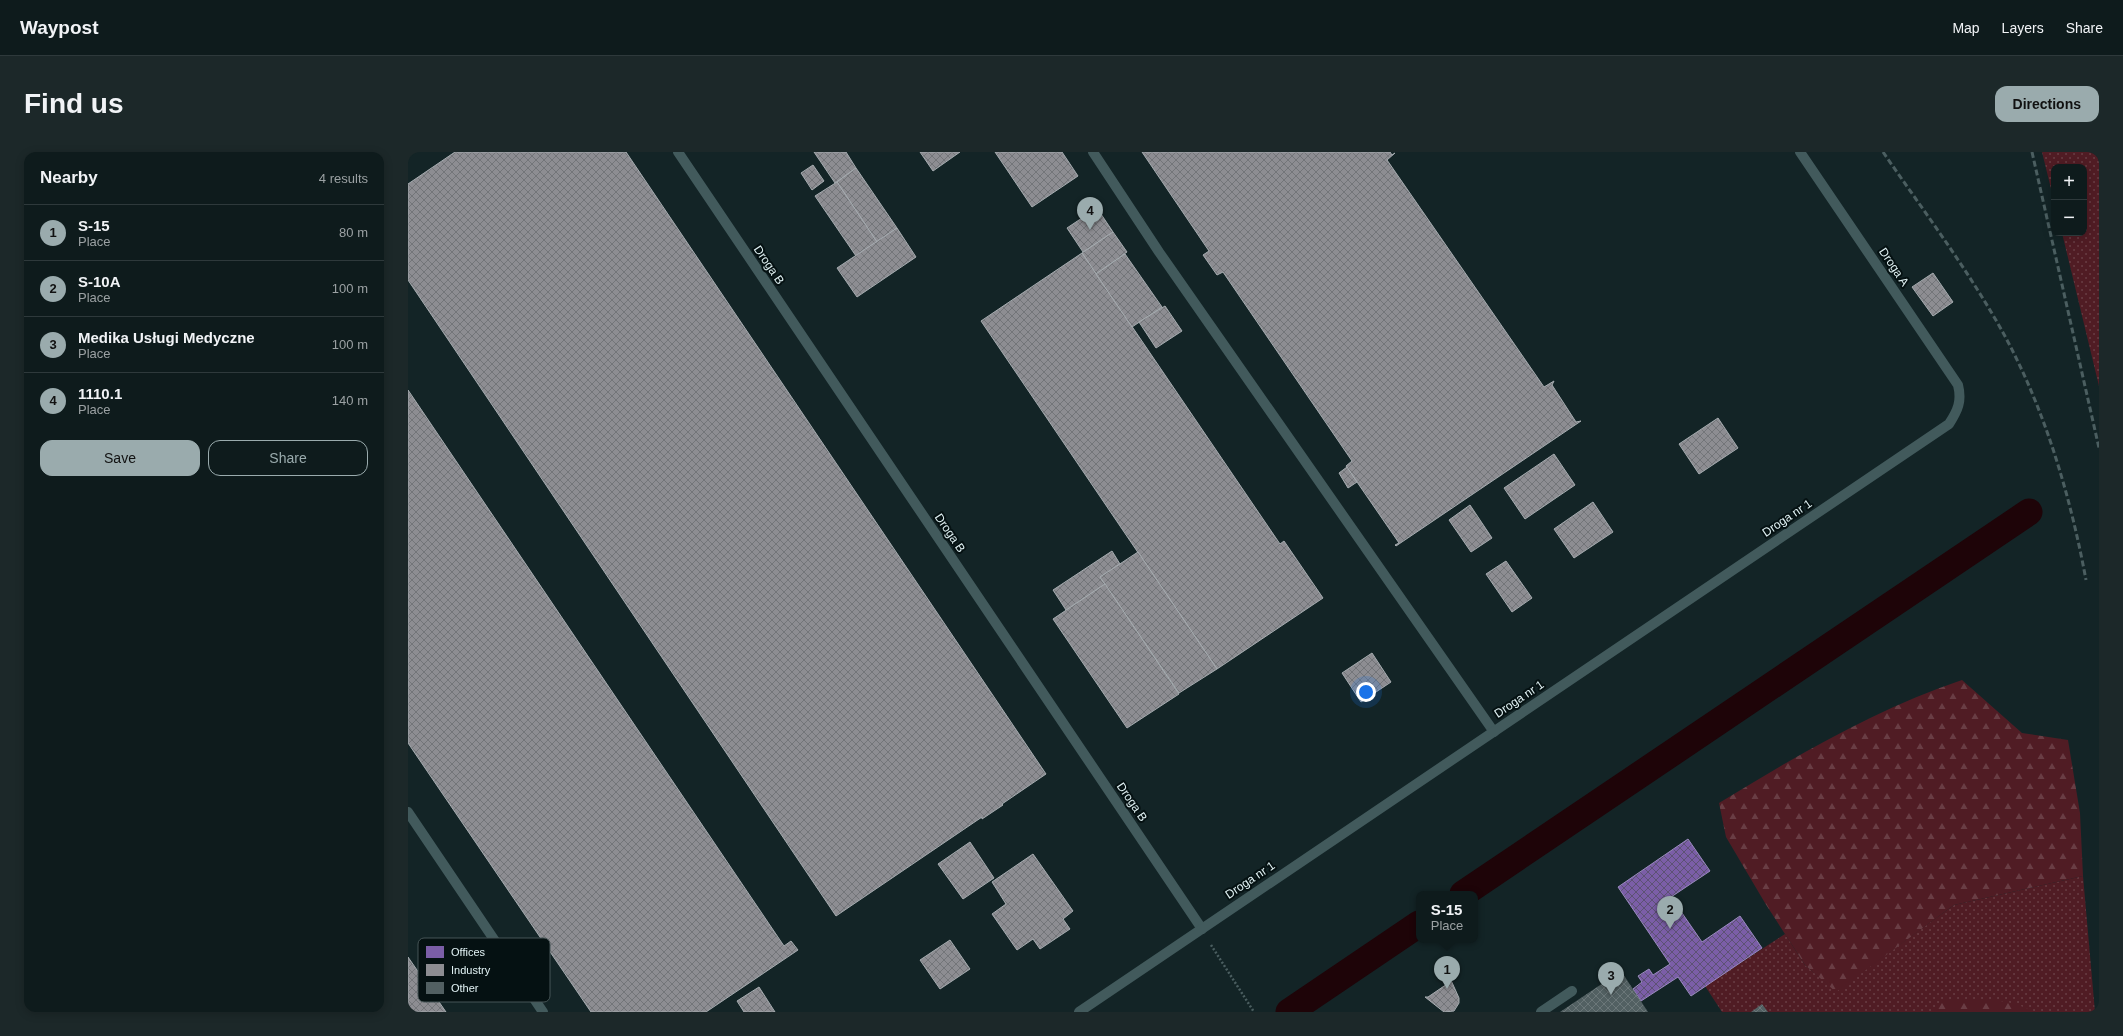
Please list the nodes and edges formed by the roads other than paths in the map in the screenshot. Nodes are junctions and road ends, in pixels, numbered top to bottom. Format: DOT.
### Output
graph roads {
  1 [pos="678,152"];
  2 [pos="1093,152"];
  3 [pos="1800,152"];
  4 [pos="1961,398"];
  5 [pos="1494,732"];
  6 [pos="408,812"];
  7 [pos="1202,929"];
  8 [pos="492,938"];
  9 [pos="1572,991"];
  10 [pos="535,1002"];
  11 [pos="542,1012"];
  12 [pos="1079,1012"];
  13 [pos="1541,1012"];
  1 -- 7 [label="lane, Droga B"];
  2 -- 5 [label="lane"];
  3 -- 4 [label="lane, Droga A"];
  4 -- 5 [label="lane, Droga nr 1"];
  5 -- 7 [label="lane, Droga nr 1"];
  6 -- 8 [label="lane"];
  7 -- 12 [label="lane, Droga nr 1"];
  9 -- 13 [label="lane"];
  10 -- 11 [label="lane"];
}
